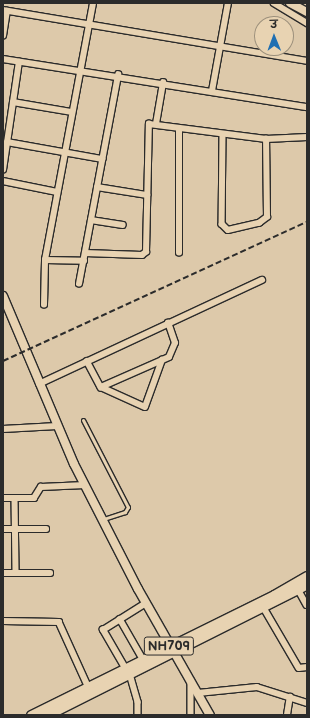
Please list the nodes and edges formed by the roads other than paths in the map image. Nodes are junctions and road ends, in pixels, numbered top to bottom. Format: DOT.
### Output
graph roads {
  1 [pos="93,3"];
  2 [pos="228,3"];
  3 [pos="274,3"];
  4 [pos="290,3"];
  5 [pos="5,11"];
  6 [pos="307,12"];
  7 [pos="307,23"];
  8 [pos="89,26"];
  9 [pos="3,36"];
  10 [pos="220,47"];
  11 [pos="3,59"];
  12 [pos="307,61"];
  13 [pos="19,62"];
  14 [pos="80,69"];
  15 [pos="118,75"];
  16 [pos="162,83"];
  17 [pos="212,91"];
  18 [pos="13,102"];
  19 [pos="307,107"];
  20 [pos="72,112"];
  21 [pos="156,124"];
  22 [pos="179,129"];
  23 [pos="222,135"];
  24 [pos="307,137"];
  25 [pos="266,138"];
  26 [pos="7,142"];
  27 [pos="65,152"];
  28 [pos="102,159"];
  29 [pos="3,170"];
  30 [pos="3,181"];
  31 [pos="97,186"];
  32 [pos="57,192"];
  33 [pos="147,195"];
  34 [pos="91,220"];
  35 [pos="123,225"];
  36 [pos="85,253"];
  37 [pos="179,253"];
  38 [pos="45,260"];
  39 [pos="84,261"];
  40 [pos="262,280"];
  41 [pos="79,284"];
  42 [pos="3,296"];
  43 [pos="44,305"];
  44 [pos="168,323"];
  45 [pos="162,360"];
  46 [pos="87,361"];
  47 [pos="39,384"];
  48 [pos="101,387"];
  49 [pos="83,420"];
  50 [pos="57,426"];
  51 [pos="3,429"];
  52 [pos="85,485"];
  53 [pos="3,498"];
  54 [pos="15,498"];
  55 [pos="102,519"];
  56 [pos="3,529"];
  57 [pos="16,529"];
  58 [pos="46,529"];
  59 [pos="3,573"];
  60 [pos="16,573"];
  61 [pos="50,573"];
  62 [pos="307,576"];
  63 [pos="307,584"];
  64 [pos="298,589"];
  65 [pos="146,603"];
  66 [pos="307,605"];
  67 [pos="264,608"];
  68 [pos="120,619"];
  69 [pos="3,621"];
  70 [pos="172,648"];
  71 [pos="143,659"];
  72 [pos="307,667"];
  73 [pos="127,671"];
  74 [pos="191,681"];
  75 [pos="88,686"];
  76 [pos="198,693"];
  77 [pos="290,697"];
  78 [pos="307,703"];
  79 [pos="31,715"];
  80 [pos="47,715"];
  81 [pos="138,715"];
  82 [pos="191,715"];
  83 [pos="210,715"];
  84 [pos="287,715"];
  1 -- 8 [label="street"];
  2 -- 10 [label="street"];
  3 -- 7 [label="street"];
  4 -- 6 [label="main road"];
  5 -- 8 [label="street"];
  5 -- 9 [label="street"];
  8 -- 10 [label="street"];
  8 -- 14 [label="street"];
  10 -- 12 [label="street"];
  10 -- 17 [label="street"];
  11 -- 13 [label="street"];
  13 -- 14 [label="street"];
  13 -- 18 [label="street"];
  14 -- 15 [label="street"];
  14 -- 20 [label="street"];
  15 -- 16 [label="street"];
  15 -- 28 [label="street"];
  16 -- 17 [label="street"];
  16 -- 21 [label="street"];
  17 -- 19 [label="street"];
  18 -- 20 [label="street"];
  18 -- 26 [label="street"];
  20 -- 27 [label="street"];
  21 -- 22 [label="street"];
  21 -- 33 [label="street"];
  22 -- 23 [label="street"];
  22 -- 37 [label="street"];
  23 -- 25 [label="street"];
  23 -- 25 [label="street"];
  24 -- 25 [label="street"];
  26 -- 27 [label="street"];
  26 -- 29 [label="street"];
  27 -- 28 [label="street"];
  27 -- 32 [label="street"];
  28 -- 31 [label="street"];
  30 -- 32 [label="street"];
  31 -- 33 [label="street"];
  31 -- 34 [label="street"];
  32 -- 38 [label="street"];
  33 -- 36 [label="street"];
  34 -- 35 [label="street"];
  34 -- 36 [label="street"];
  36 -- 39 [label="street"];
  38 -- 39 [label="street"];
  38 -- 43 [label="street"];
  39 -- 41 [label="street"];
  40 -- 44 [label="street"];
  42 -- 47 [label="main road"];
  44 -- 45 [label="street"];
  44 -- 46 [label="street"];
  45 -- 48 [label="street"];
  45 -- 48 [label="street"];
  46 -- 47 [label="street"];
  46 -- 48 [label="street"];
  47 -- 50 [label="main road"];
  49 -- 55 [label="lane"];
  50 -- 51 [label="street"];
  50 -- 52 [label="main road"];
  52 -- 54 [label="street"];
  52 -- 55 [label="main road"];
  53 -- 54 [label="street"];
  54 -- 57 [label="street"];
  55 -- 65 [label="main road"];
  56 -- 57 [label="street"];
  57 -- 58 [label="street"];
  57 -- 60 [label="street"];
  59 -- 60 [label="street"];
  60 -- 61 [label="street"];
  62 -- 70 [label="highway, NH709"];
  63 -- 64 [label="highway, NH709"];
  64 -- 66 [label="street"];
  64 -- 67 [label="highway, NH709"];
  65 -- 68 [label="street"];
  65 -- 70 [label="main road"];
  67 -- 70 [label="highway, NH709"];
  67 -- 72 [label="street"];
  68 -- 71 [label="street"];
  68 -- 73 [label="street"];
  69 -- 75 [label="street"];
  70 -- 71 [label="highway, NH709"];
  70 -- 73 [label="highway, NH709"];
  70 -- 74 [label="main road"];
  71 -- 73 [label="highway, NH709"];
  73 -- 75 [label="highway, NH709"];
  73 -- 80 [label="highway, NH709"];
  73 -- 81 [label="street"];
  74 -- 76 [label="main road"];
  74 -- 82 [label="street"];
  75 -- 79 [label="highway, NH709"];
  76 -- 77 [label="street"];
  76 -- 83 [label="main road"];
  77 -- 78 [label="street"];
  77 -- 84 [label="street"];
}
